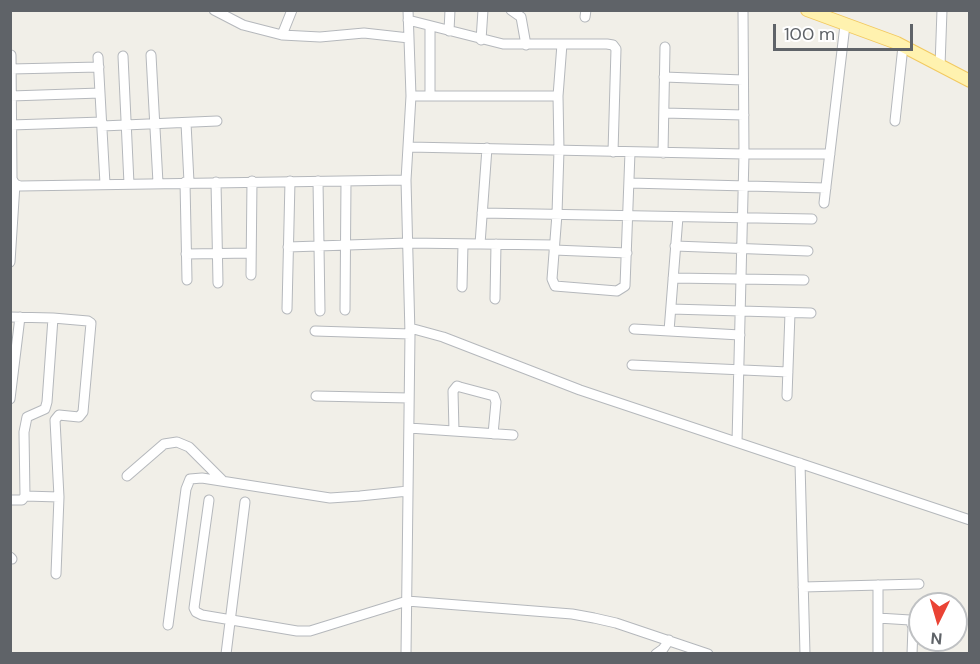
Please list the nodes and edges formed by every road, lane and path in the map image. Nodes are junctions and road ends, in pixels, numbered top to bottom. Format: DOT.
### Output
graph roads {
  1 [pos="214,10"];
  2 [pos="292,10"];
  3 [pos="450,10"];
  4 [pos="483,10"];
  5 [pos="511,10"];
  6 [pos="742,10"];
  7 [pos="807,10"];
  8 [pos="942,10"];
  9 [pos="522,14"];
  10 [pos="408,15"];
  11 [pos="830,15"];
  12 [pos="845,25"];
  13 [pos="430,26"];
  14 [pos="449,31"];
  15 [pos="282,35"];
  16 [pos="409,38"];
  17 [pos="482,40"];
  18 [pos="562,44"];
  19 [pos="526,45"];
  20 [pos="903,46"];
  21 [pos="665,47"];
  22 [pos="11,55"];
  23 [pos="123,56"];
  24 [pos="151,56"];
  25 [pos="98,57"];
  26 [pos="939,66"];
  27 [pos="99,67"];
  28 [pos="11,69"];
  29 [pos="664,77"];
  30 [pos="743,80"];
  31 [pos="969,81"];
  32 [pos="100,93"];
  33 [pos="11,96"];
  34 [pos="411,96"];
  35 [pos="430,96"];
  36 [pos="558,96"];
  37 [pos="664,113"];
  38 [pos="744,115"];
  39 [pos="217,121"];
  40 [pos="895,121"];
  41 [pos="186,123"];
  42 [pos="102,124"];
  43 [pos="154,124"];
  44 [pos="11,125"];
  45 [pos="126,125"];
  46 [pos="11,132"];
  47 [pos="409,147"];
  48 [pos="487,148"];
  49 [pos="559,150"];
  50 [pos="613,152"];
  51 [pos="630,152"];
  52 [pos="663,153"];
  53 [pos="744,154"];
  54 [pos="830,154"];
  55 [pos="346,180"];
  56 [pos="406,180"];
  57 [pos="252,181"];
  58 [pos="290,181"];
  59 [pos="318,181"];
  60 [pos="187,182"];
  61 [pos="216,182"];
  62 [pos="158,183"];
  63 [pos="629,183"];
  64 [pos="15,184"];
  65 [pos="105,184"];
  66 [pos="129,184"];
  67 [pos="743,186"];
  68 [pos="826,188"];
  69 [pos="824,203"];
  70 [pos="482,213"];
  71 [pos="557,214"];
  72 [pos="628,216"];
  73 [pos="678,217"];
  74 [pos="742,218"];
  75 [pos="812,219"];
  76 [pos="408,243"];
  77 [pos="463,243"];
  78 [pos="480,244"];
  79 [pos="496,244"];
  80 [pos="346,245"];
  81 [pos="319,246"];
  82 [pos="675,246"];
  83 [pos="288,247"];
  84 [pos="554,248"];
  85 [pos="741,249"];
  86 [pos="808,252"];
  87 [pos="251,253"];
  88 [pos="627,253"];
  89 [pos="186,254"];
  90 [pos="217,254"];
  91 [pos="10,262"];
  92 [pos="251,275"];
  93 [pos="673,278"];
  94 [pos="741,279"];
  95 [pos="187,280"];
  96 [pos="804,280"];
  97 [pos="218,283"];
  98 [pos="462,287"];
  99 [pos="495,298"];
  100 [pos="287,309"];
  101 [pos="671,309"];
  102 [pos="345,310"];
  103 [pos="320,311"];
  104 [pos="740,311"];
  105 [pos="790,313"];
  106 [pos="811,313"];
  107 [pos="15,317"];
  108 [pos="53,318"];
  109 [pos="634,329"];
  110 [pos="410,331"];
  111 [pos="669,331"];
  112 [pos="315,332"];
  113 [pos="740,335"];
  114 [pos="632,365"];
  115 [pos="739,370"];
  116 [pos="788,372"];
  117 [pos="316,396"];
  118 [pos="788,396"];
  119 [pos="409,398"];
  120 [pos="10,399"];
  121 [pos="409,428"];
  122 [pos="454,431"];
  123 [pos="493,434"];
  124 [pos="513,435"];
  125 [pos="737,442"];
  126 [pos="800,463"];
  127 [pos="127,476"];
  128 [pos="223,481"];
  129 [pos="408,491"];
  130 [pos="25,496"];
  131 [pos="59,497"];
  132 [pos="209,500"];
  133 [pos="10,501"];
  134 [pos="245,502"];
  135 [pos="969,520"];
  136 [pos="56,574"];
  137 [pos="919,584"];
  138 [pos="878,585"];
  139 [pos="803,587"];
  140 [pos="407,601"];
  141 [pos="878,618"];
  142 [pos="230,620"];
  143 [pos="168,625"];
  144 [pos="669,640"];
  145 [pos="226,654"];
  146 [pos="406,654"];
  147 [pos="656,654"];
  148 [pos="708,654"];
  149 [pos="805,654"];
  150 [pos="878,654"];
  151 [pos="912,654"];
  1 -- 15 [label="street"];
  2 -- 15 [label="street"];
  3 -- 14 [label="street"];
  4 -- 17 [label="street"];
  5 -- 9 [label="street"];
  6 -- 30 [label="street"];
  7 -- 11 [label="main road"];
  8 -- 26 [label="street"];
  9 -- 19 [label="street"];
  10 -- 13 [label="street"];
  10 -- 16 [label="street"];
  11 -- 12 [label="main road"];
  12 -- 20 [label="main road"];
  12 -- 54 [label="street"];
  13 -- 14 [label="street"];
  13 -- 35 [label="street"];
  14 -- 17 [label="street"];
  15 -- 16 [label="street"];
  16 -- 34 [label="street"];
  17 -- 19 [label="street"];
  18 -- 19 [label="street"];
  18 -- 36 [label="street"];
  18 -- 50 [label="street"];
  20 -- 26 [label="main road"];
  20 -- 40 [label="street"];
  21 -- 29 [label="street"];
  22 -- 28 [label="street"];
  23 -- 45 [label="street"];
  24 -- 43 [label="street"];
  25 -- 27 [label="street"];
  26 -- 31 [label="main road"];
  27 -- 28 [label="street"];
  27 -- 32 [label="street"];
  28 -- 33 [label="street"];
  29 -- 30 [label="street"];
  29 -- 37 [label="street"];
  30 -- 38 [label="street"];
  32 -- 33 [label="street"];
  32 -- 42 [label="street"];
  33 -- 44 [label="street"];
  34 -- 35 [label="street"];
  34 -- 47 [label="street"];
  35 -- 36 [label="street"];
  36 -- 49 [label="street"];
  37 -- 38 [label="street"];
  37 -- 52 [label="street"];
  38 -- 53 [label="street"];
  39 -- 41 [label="street"];
  41 -- 43 [label="street"];
  41 -- 60 [label="street"];
  42 -- 44 [label="street"];
  42 -- 45 [label="street"];
  42 -- 65 [label="street"];
  43 -- 45 [label="street"];
  43 -- 62 [label="street"];
  44 -- 46 [label="street"];
  45 -- 66 [label="street"];
  46 -- 64 [label="street"];
  47 -- 48 [label="street"];
  47 -- 56 [label="street"];
  48 -- 49 [label="street"];
  48 -- 70 [label="street"];
  49 -- 50 [label="street"];
  49 -- 71 [label="street"];
  50 -- 51 [label="street"];
  51 -- 52 [label="street"];
  51 -- 63 [label="street"];
  52 -- 53 [label="street"];
  53 -- 54 [label="street"];
  53 -- 67 [label="street"];
  54 -- 68 [label="street"];
  55 -- 56 [label="street"];
  55 -- 59 [label="street"];
  55 -- 80 [label="street"];
  56 -- 76 [label="street"];
  57 -- 58 [label="street"];
  57 -- 61 [label="street"];
  57 -- 87 [label="street"];
  58 -- 59 [label="street"];
  58 -- 83 [label="street"];
  59 -- 81 [label="street"];
  60 -- 61 [label="street"];
  60 -- 62 [label="street"];
  60 -- 89 [label="street"];
  61 -- 90 [label="street"];
  62 -- 66 [label="street"];
  63 -- 67 [label="street"];
  63 -- 72 [label="street"];
  64 -- 65 [label="street"];
  64 -- 91 [label="street"];
  65 -- 66 [label="street"];
  67 -- 68 [label="street"];
  67 -- 74 [label="street"];
  68 -- 69 [label="street"];
  70 -- 71 [label="street"];
  70 -- 78 [label="street"];
  71 -- 72 [label="street"];
  71 -- 84 [label="street"];
  72 -- 73 [label="street"];
  72 -- 88 [label="street"];
  73 -- 74 [label="street"];
  73 -- 82 [label="street"];
  74 -- 75 [label="street"];
  74 -- 85 [label="street"];
  76 -- 77 [label="street"];
  76 -- 80 [label="street"];
  76 -- 110 [label="street"];
  77 -- 78 [label="street"];
  77 -- 98 [label="street"];
  78 -- 79 [label="street"];
  79 -- 84 [label="street"];
  79 -- 99 [label="street"];
  80 -- 81 [label="street"];
  80 -- 102 [label="street"];
  81 -- 83 [label="street"];
  81 -- 103 [label="street"];
  82 -- 85 [label="street"];
  82 -- 93 [label="street"];
  83 -- 100 [label="street"];
  84 -- 88 [label="street"];
  84 -- 88 [label="street"];
  85 -- 86 [label="street"];
  85 -- 94 [label="street"];
  87 -- 90 [label="street"];
  87 -- 92 [label="street"];
  89 -- 90 [label="street"];
  89 -- 95 [label="street"];
  90 -- 97 [label="street"];
  93 -- 94 [label="street"];
  93 -- 101 [label="street"];
  94 -- 96 [label="street"];
  94 -- 104 [label="street"];
  101 -- 104 [label="street"];
  101 -- 111 [label="street"];
  104 -- 105 [label="street"];
  104 -- 113 [label="street"];
  105 -- 106 [label="street"];
  105 -- 116 [label="street"];
  107 -- 108 [label="street"];
  107 -- 120 [label="street"];
  108 -- 130 [label="street"];
  108 -- 131 [label="street"];
  109 -- 111 [label="street"];
  110 -- 112 [label="street"];
  110 -- 119 [label="street"];
  110 -- 125 [label="street"];
  111 -- 113 [label="street"];
  113 -- 115 [label="street"];
  114 -- 115 [label="street"];
  115 -- 116 [label="street"];
  115 -- 125 [label="street"];
  116 -- 118 [label="street"];
  117 -- 119 [label="street"];
  119 -- 121 [label="street"];
  121 -- 122 [label="street"];
  121 -- 129 [label="street"];
  122 -- 123 [label="street"];
  122 -- 123 [label="street"];
  123 -- 124 [label="street"];
  125 -- 126 [label="street"];
  126 -- 135 [label="street"];
  126 -- 139 [label="street"];
  127 -- 128 [label="street"];
  128 -- 129 [label="street"];
  128 -- 143 [label="street"];
  129 -- 140 [label="street"];
  130 -- 131 [label="street"];
  130 -- 133 [label="street"];
  131 -- 136 [label="street"];
  132 -- 142 [label="street"];
  134 -- 142 [label="street"];
  137 -- 138 [label="street"];
  138 -- 139 [label="street"];
  138 -- 141 [label="street"];
  139 -- 149 [label="street"];
  140 -- 142 [label="street"];
  140 -- 144 [label="street"];
  140 -- 146 [label="street"];
  141 -- 150 [label="street"];
  141 -- 151 [label="street"];
  142 -- 145 [label="street"];
  144 -- 147 [label="street"];
  144 -- 148 [label="street"];
}
